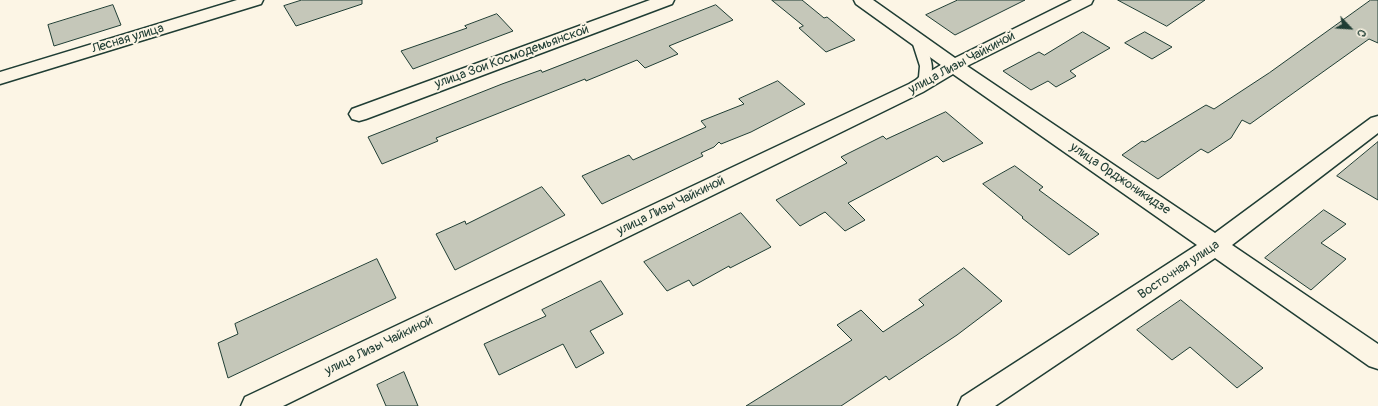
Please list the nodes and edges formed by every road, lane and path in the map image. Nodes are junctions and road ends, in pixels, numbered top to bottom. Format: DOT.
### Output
graph roads {
  1 [pos="255,0"];
  2 [pos="666,0"];
  3 [pos="862,0"];
  4 [pos="1085,0"];
  5 [pos="918,41"];
  6 [pos="953,65"];
  7 [pos="0,78"];
  8 [pos="916,88"];
  9 [pos="358,114"];
  10 [pos="1378,124"];
  11 [pos="1216,245"];
  12 [pos="1378,358"];
  13 [pos="254,406"];
  14 [pos="972,406"];
  1 -- 7 [label="street, Лесная улица"];
  2 -- 9 [label="street, улица Зои Космодемьянской"];
  3 -- 5 [label="street, улица Орджоникидзе"];
  4 -- 6 [label="street, улица Лизы Чайкиной"];
  5 -- 6 [label="street, улица Орджоникидзе"];
  5 -- 8 [label="lane"];
  6 -- 8 [label="street, улица Лизы Чайкиной"];
  6 -- 11 [label="street, улица Орджоникидзе"];
  8 -- 13 [label="street, улица Лизы Чайкиной"];
  10 -- 11 [label="street, Восточная улица"];
  11 -- 12 [label="street, улица Орджоникидзе"];
  11 -- 14 [label="street, Восточная улица"];
}
